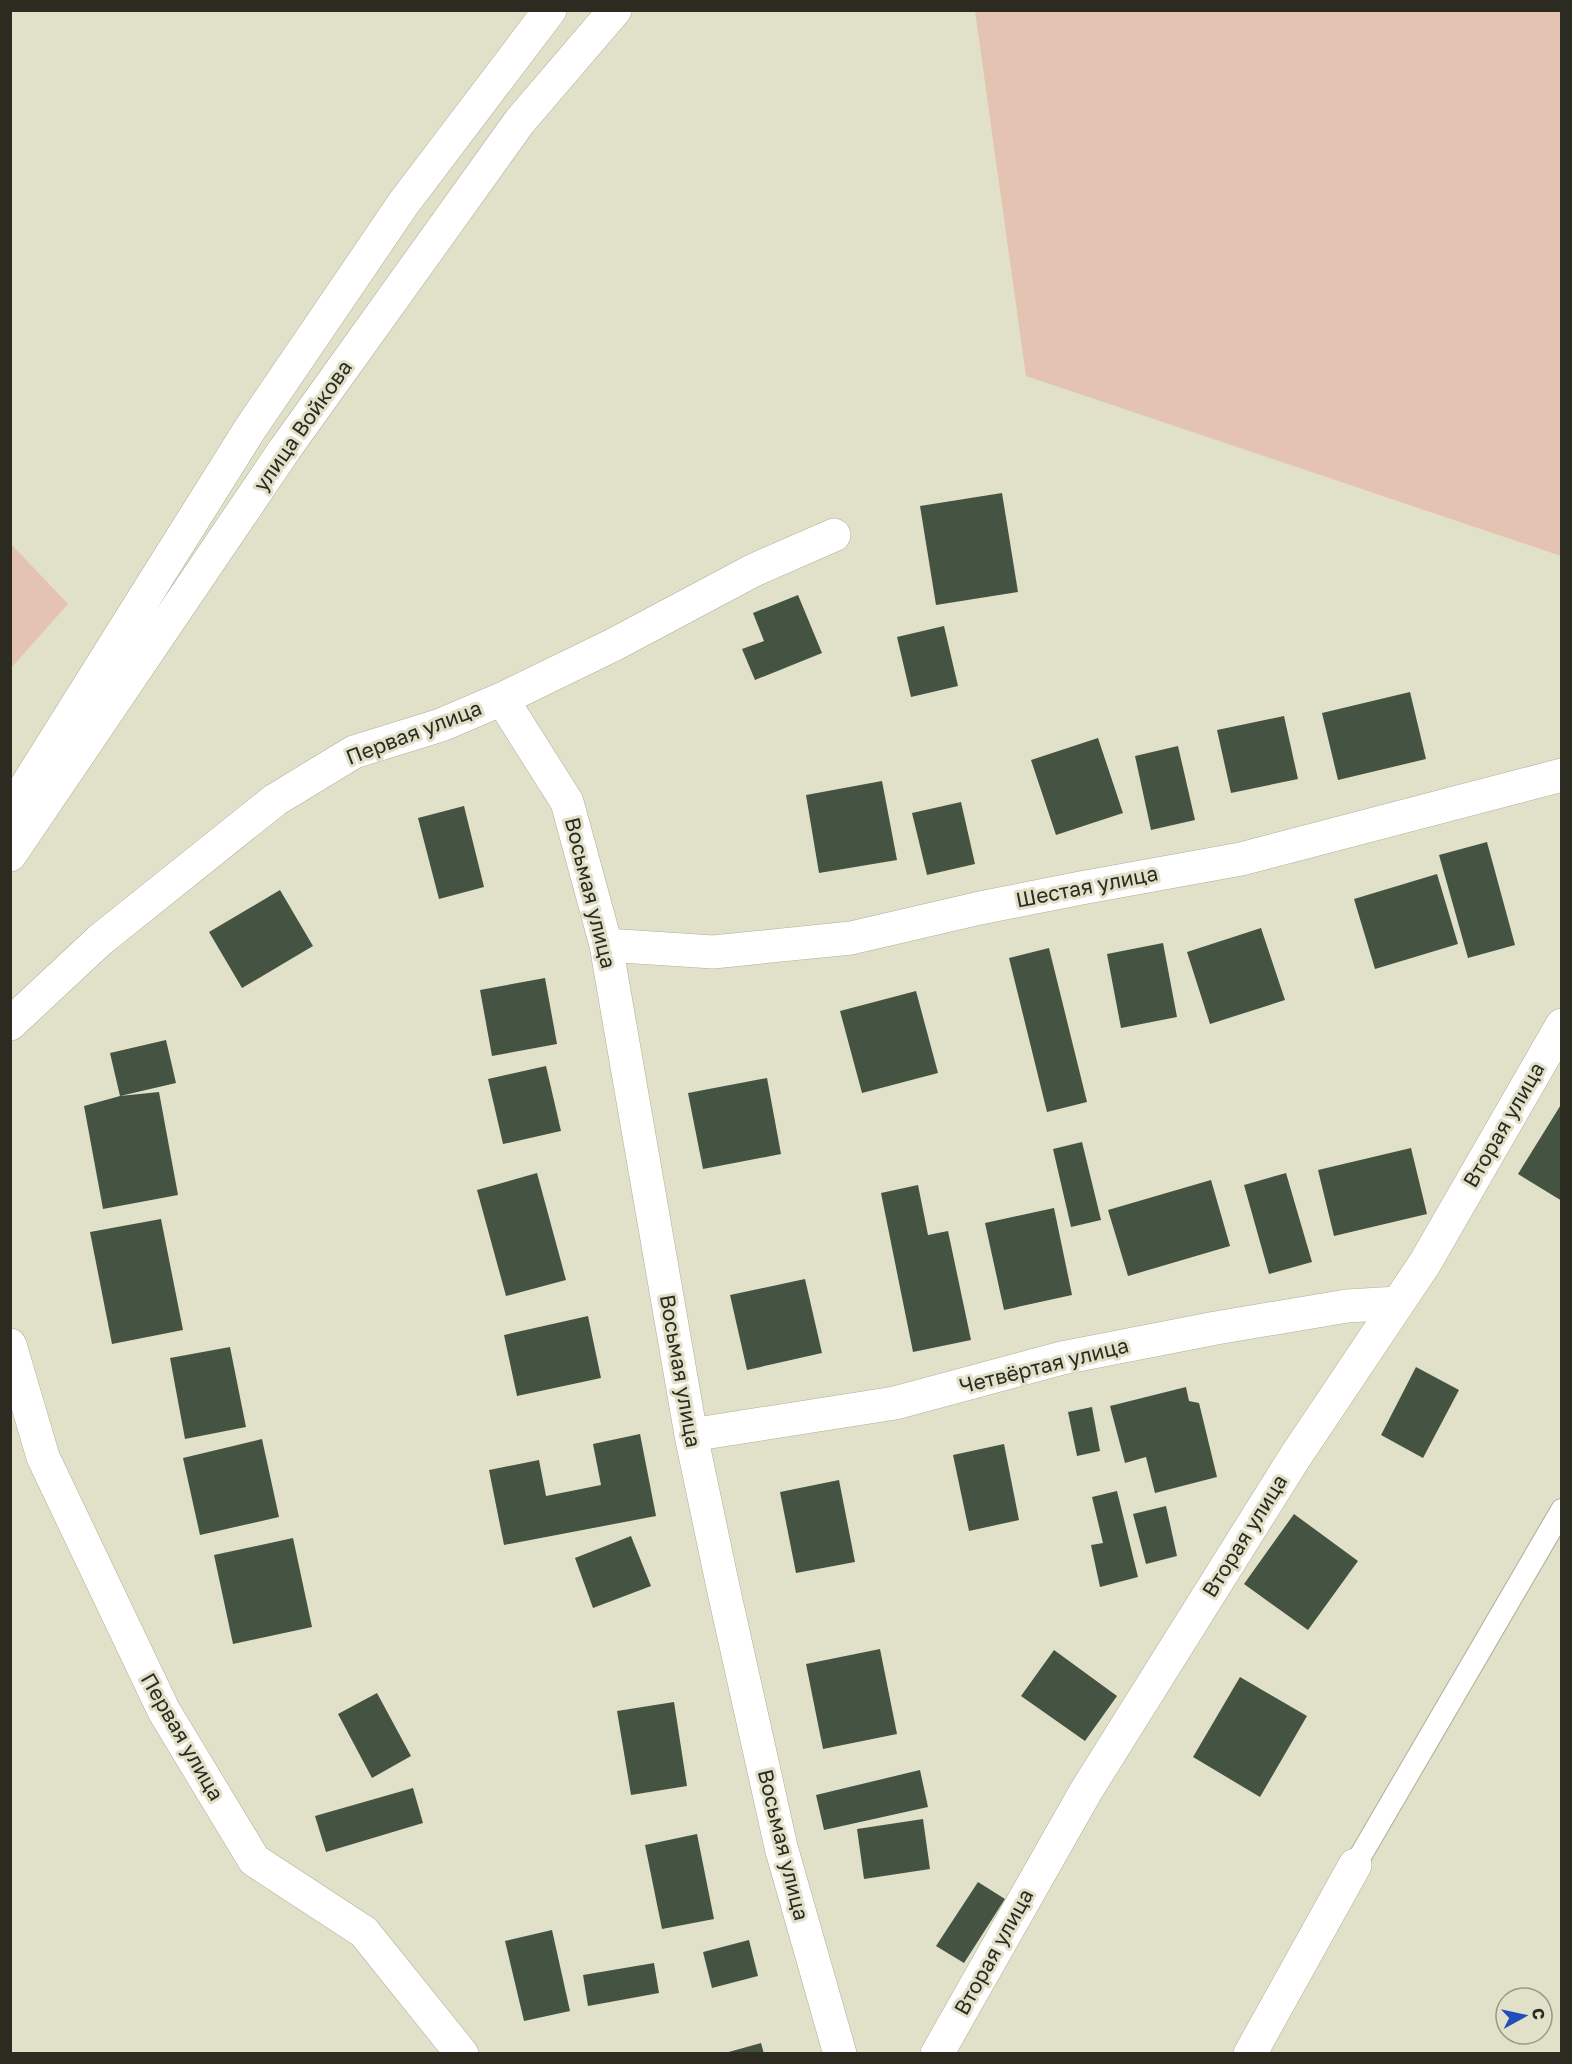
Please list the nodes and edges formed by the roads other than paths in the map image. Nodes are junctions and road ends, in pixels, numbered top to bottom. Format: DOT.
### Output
graph roads {
  1 [pos="550,10"];
  2 [pos="615,10"];
  3 [pos="834,535"];
  4 [pos="502,699"];
  5 [pos="1562,775"];
  6 [pos="10,812"];
  7 [pos="10,855"];
  8 [pos="606,945"];
  9 [pos="10,1024"];
  10 [pos="1562,1024"];
  11 [pos="1398,1303"];
  12 [pos="10,1345"];
  13 [pos="691,1435"];
  14 [pos="1562,1510"];
  15 [pos="1355,1865"];
  16 [pos="462,2054"];
  17 [pos="840,2054"];
  18 [pos="937,2054"];
  19 [pos="1250,2054"];
  1 -- 6 [label="street, улица Войкова"];
  2 -- 7 [label="street, улица Войкова"];
  3 -- 4 [label="street, Первая улица"];
  4 -- 8 [label="street, Восьмая улица"];
  4 -- 9 [label="street, Первая улица"];
  5 -- 8 [label="street, Шестая улица"];
  8 -- 13 [label="street, Восьмая улица"];
  10 -- 11 [label="street, Вторая улица"];
  11 -- 13 [label="street, Четвёртая улица"];
  11 -- 18 [label="street, Вторая улица"];
  12 -- 16 [label="street, Первая улица"];
  13 -- 17 [label="street, Восьмая улица"];
  14 -- 15 [label="lane"];
  15 -- 19 [label="street"];
}
